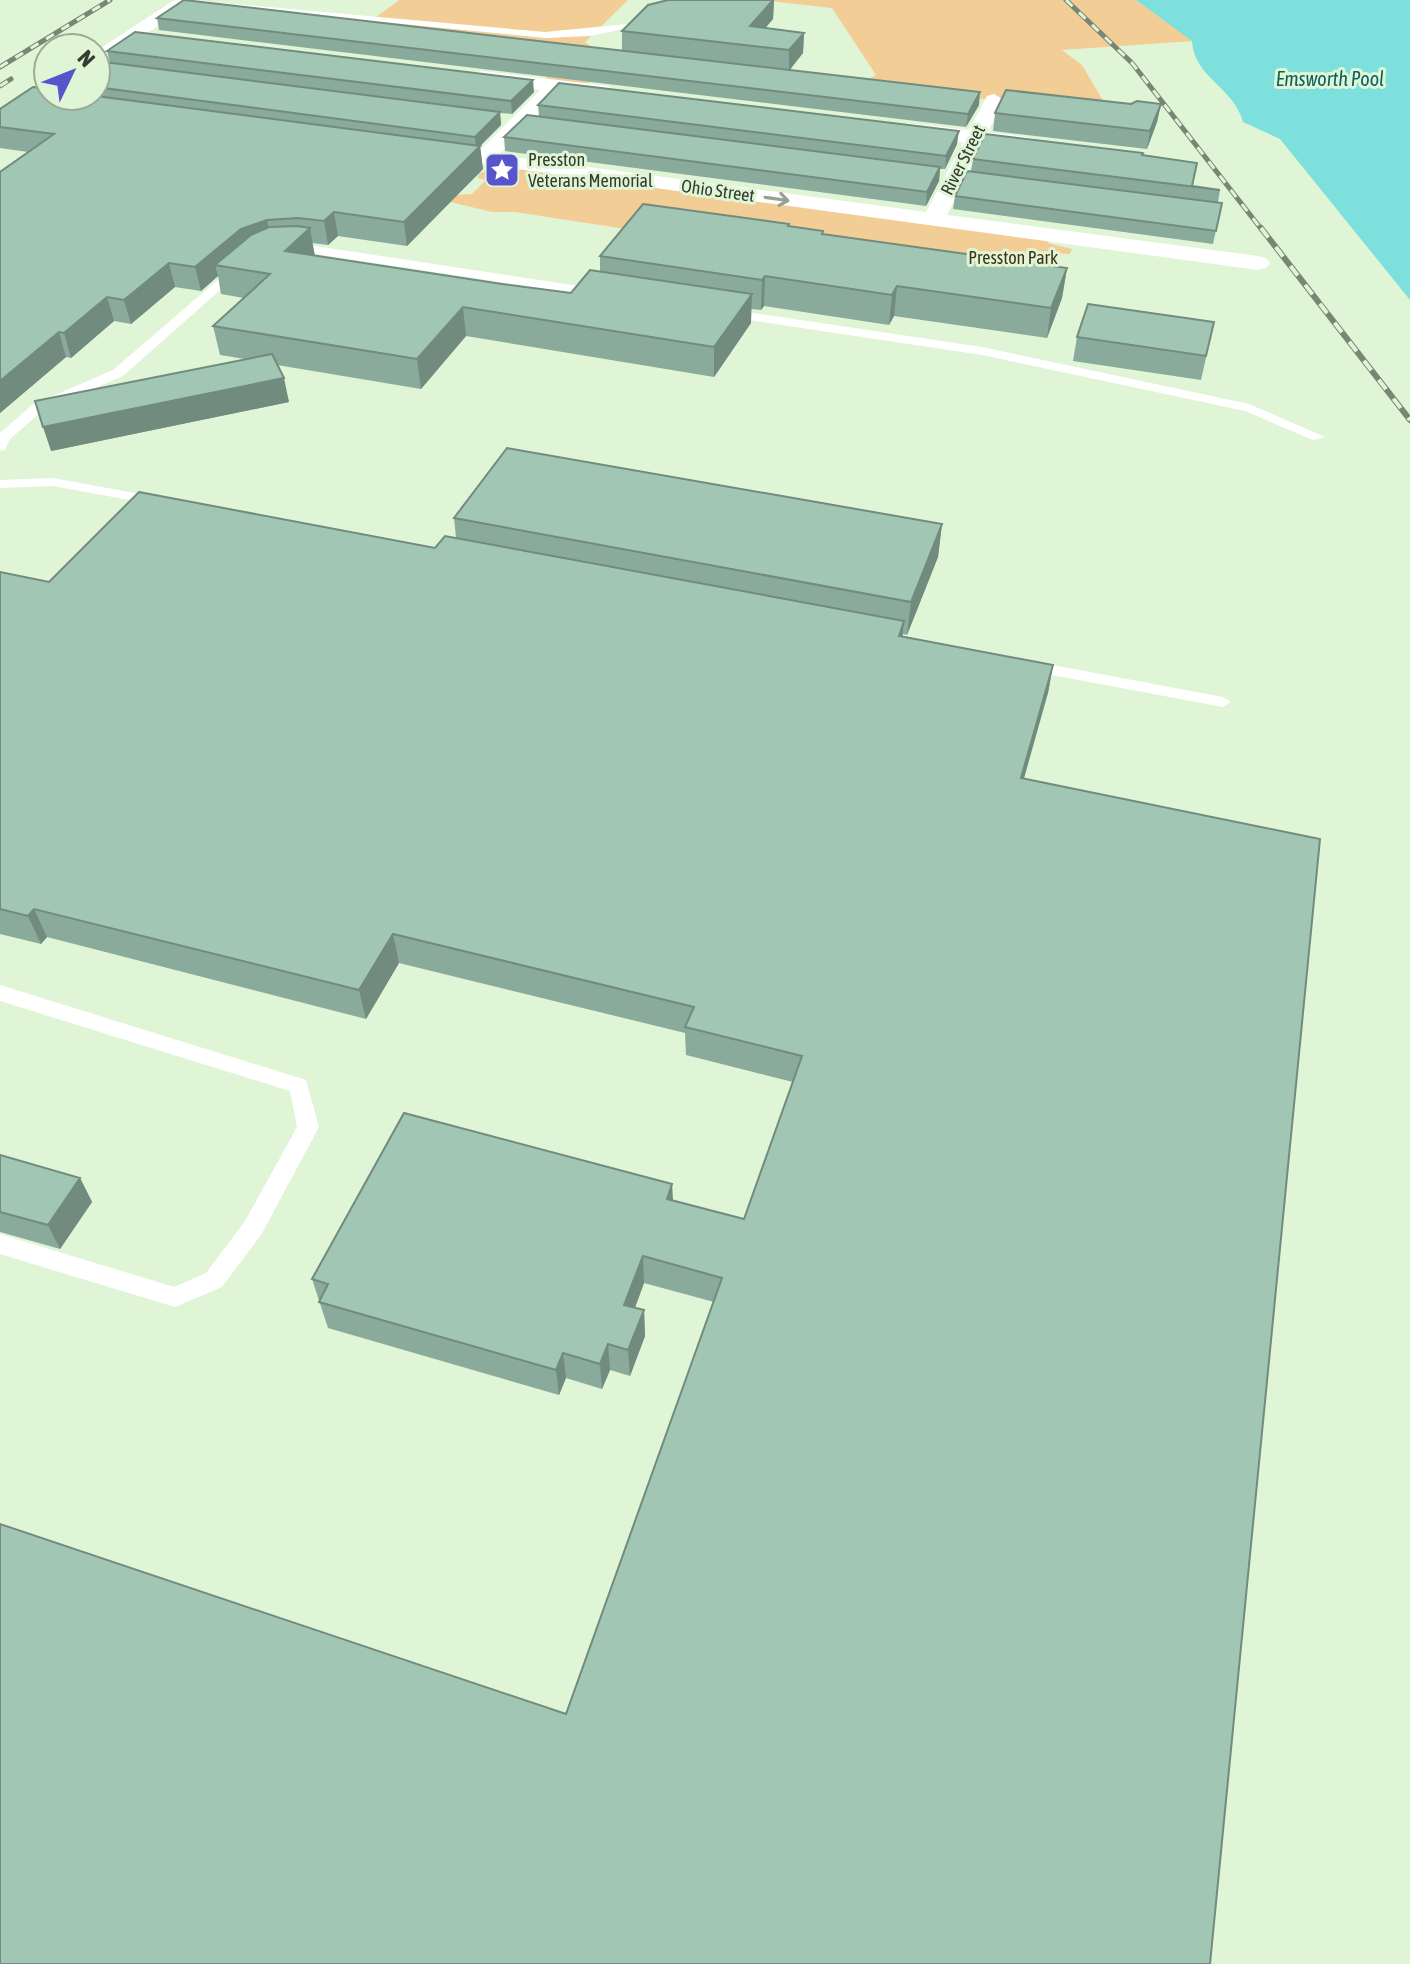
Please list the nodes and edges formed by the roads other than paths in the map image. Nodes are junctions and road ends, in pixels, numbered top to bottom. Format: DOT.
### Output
graph roads {
  1 [pos="199,0"];
  2 [pos="179,5"];
  3 [pos="627,27"];
  4 [pos="134,35"];
  5 [pos="161,38"];
  6 [pos="547,47"];
  7 [pos="112,56"];
  8 [pos="461,74"];
  9 [pos="555,86"];
  10 [pos="631,95"];
  11 [pos="994,100"];
  12 [pos="881,126"];
  13 [pos="975,137"];
  14 [pos="1050,146"];
  15 [pos="405,149"];
  16 [pos="482,159"];
  17 [pos="933,220"];
  18 [pos="272,250"];
  19 [pos="251,258"];
  20 [pos="1258,263"];
  21 [pos="618,296"];
  22 [pos="713,311"];
  23 [pos="1318,437"];
  24 [pos="0,447"];
  25 [pos="0,484"];
  26 [pos="184,506"];
  27 [pos="1009,662"];
  28 [pos="1223,702"];
  29 [pos="0,993"];
  30 [pos="0,1244"];
  1 -- 2 [label="lane"];
  1 -- 3 [label="lane"];
  2 -- 4 [label="street"];
  2 -- 6 [label="lane"];
  4 -- 5 [label="street"];
  4 -- 7 [label="street"];
  8 -- 9 [label="street"];
  9 -- 10 [label="street"];
  9 -- 16 [label="street"];
  11 -- 13 [label="street, River Street"];
  12 -- 13 [label="street"];
  13 -- 14 [label="street"];
  13 -- 17 [label="street, River Street"];
  15 -- 16 [label="street, Ohio Street"];
  16 -- 17 [label="street, Ohio Street, one-way"];
  17 -- 20 [label="street, Ohio Street"];
  18 -- 21 [label="lane"];
  19 -- 24 [label="lane"];
  22 -- 23 [label="lane"];
  25 -- 26 [label="lane"];
  27 -- 28 [label="lane"];
  29 -- 30 [label="lane"];
}
